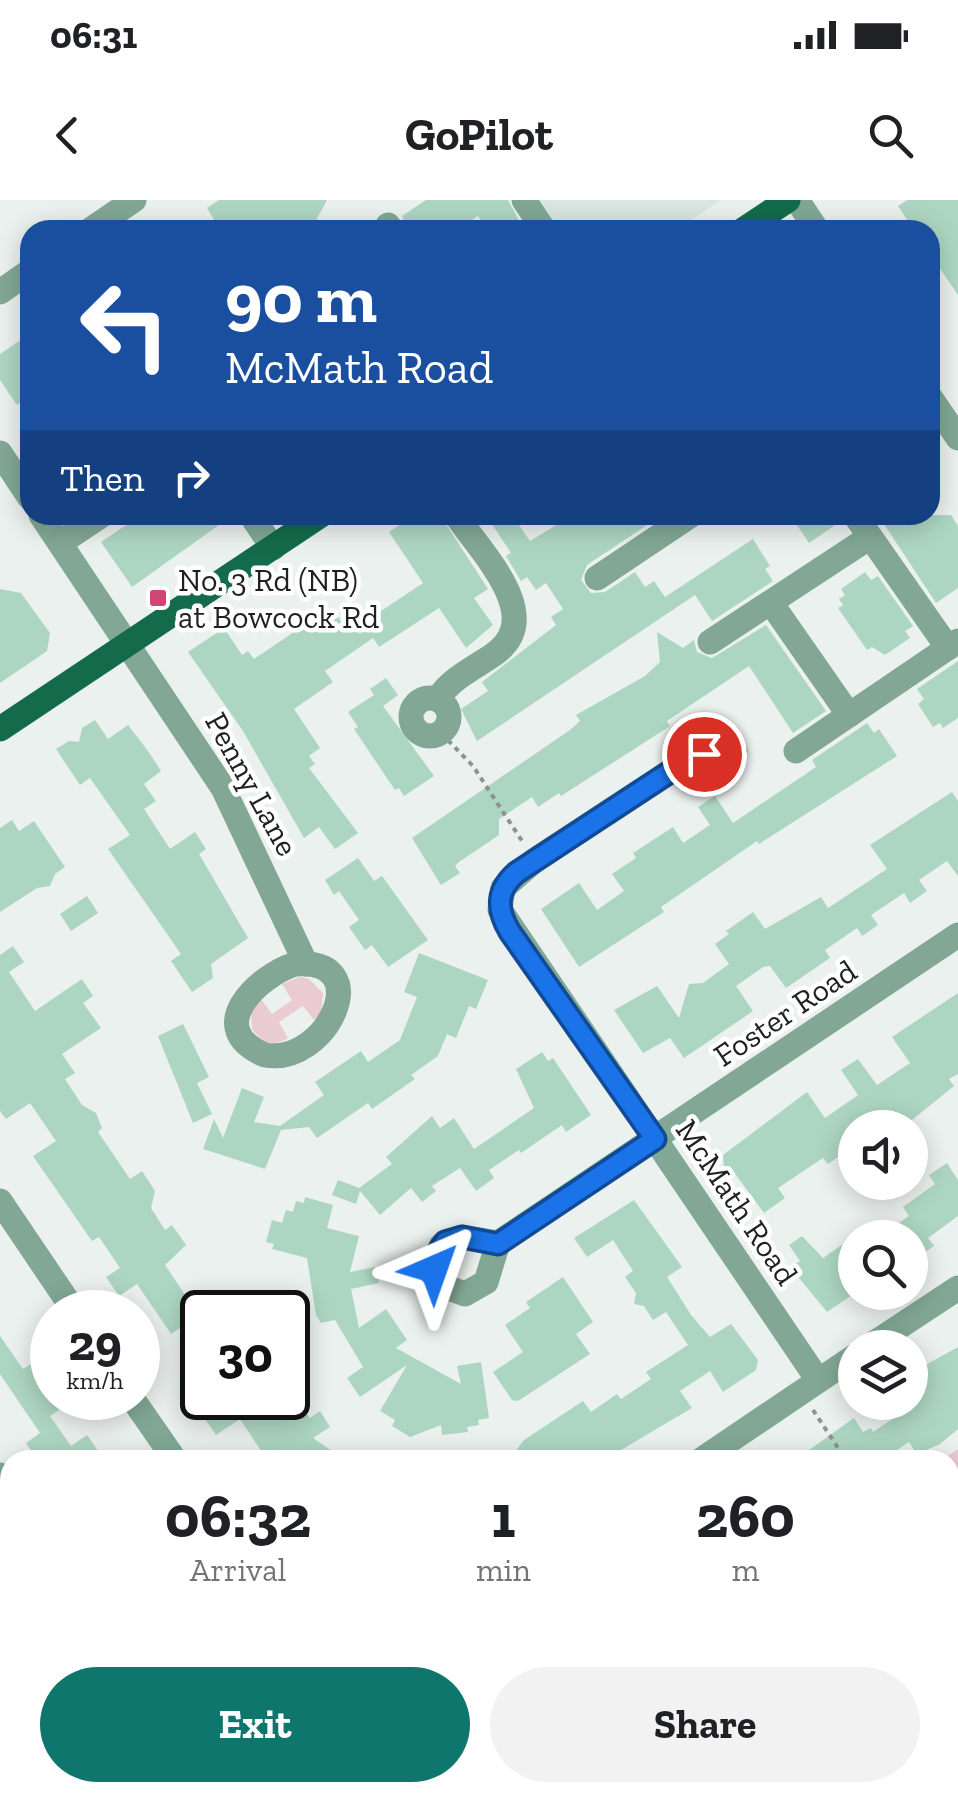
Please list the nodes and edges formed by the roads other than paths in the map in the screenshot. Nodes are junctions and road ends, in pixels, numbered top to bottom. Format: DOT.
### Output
graph roads {
  1 [pos="134,200"];
  2 [pos="788,200"];
  3 [pos="105,220"];
  4 [pos="758,220"];
  5 [pos="940,412"];
  6 [pos="958,438"];
  7 [pos="0,453"];
  8 [pos="20,483"];
  9 [pos="48,525"];
  10 [pos="87,525"];
  11 [pos="258,525"];
  12 [pos="306,525"];
  13 [pos="463,525"];
  14 [pos="684,525"];
  15 [pos="862,525"];
  16 [pos="870,537"];
  17 [pos="60,543"];
  18 [pos="273,548"];
  19 [pos="597,578"];
  20 [pos="771,602"];
  21 [pos="710,642"];
  22 [pos="953,644"];
  23 [pos="125,645"];
  24 [pos="850,715"];
  25 [pos="0,729"];
  26 [pos="441,733"];
  27 [pos="735,751"];
  28 [pos="796,751"];
  29 [pos="958,936"];
  30 [pos="306,964"];
  31 [pos="655,1139"];
  32 [pos="0,1201"];
  33 [pos="498,1244"];
  34 [pos="958,1288"];
  35 [pos="60,1290"];
  36 [pos="894,1330"];
  37 [pos="838,1367"];
  38 [pos="809,1386"];
  39 [pos="147,1420"];
  40 [pos="167,1450"];
  41 [pos="716,1450"];
  1 -- 3 [label="street"];
  2 -- 4 [label="main road"];
  5 -- 6 [label="street"];
  7 -- 8 [label="street"];
  9 -- 17 [label="street, Penny Lane"];
  10 -- 17 [label="street"];
  11 -- 18 [label="street"];
  12 -- 18 [label="main road"];
  13 -- 26 [label="street"];
  14 -- 19 [label="street"];
  15 -- 16 [label="street"];
  16 -- 20 [label="street"];
  16 -- 22 [label="street"];
  17 -- 23 [label="street, Penny Lane"];
  18 -- 23 [label="main road"];
  20 -- 21 [label="street"];
  20 -- 24 [label="street"];
  22 -- 24 [label="street"];
  23 -- 25 [label="main road"];
  23 -- 30 [label="street, Penny Lane"];
  24 -- 28 [label="street"];
  27 -- 31 [label="street, McMath Road"];
  29 -- 31 [label="street, Foster Road"];
  31 -- 33 [label="street, Foster Road"];
  31 -- 38 [label="street, McMath Road"];
  32 -- 35 [label="street"];
  34 -- 36 [label="street"];
  37 -- 38 [label="street"];
  38 -- 41 [label="street"];
  39 -- 40 [label="street"];
}
